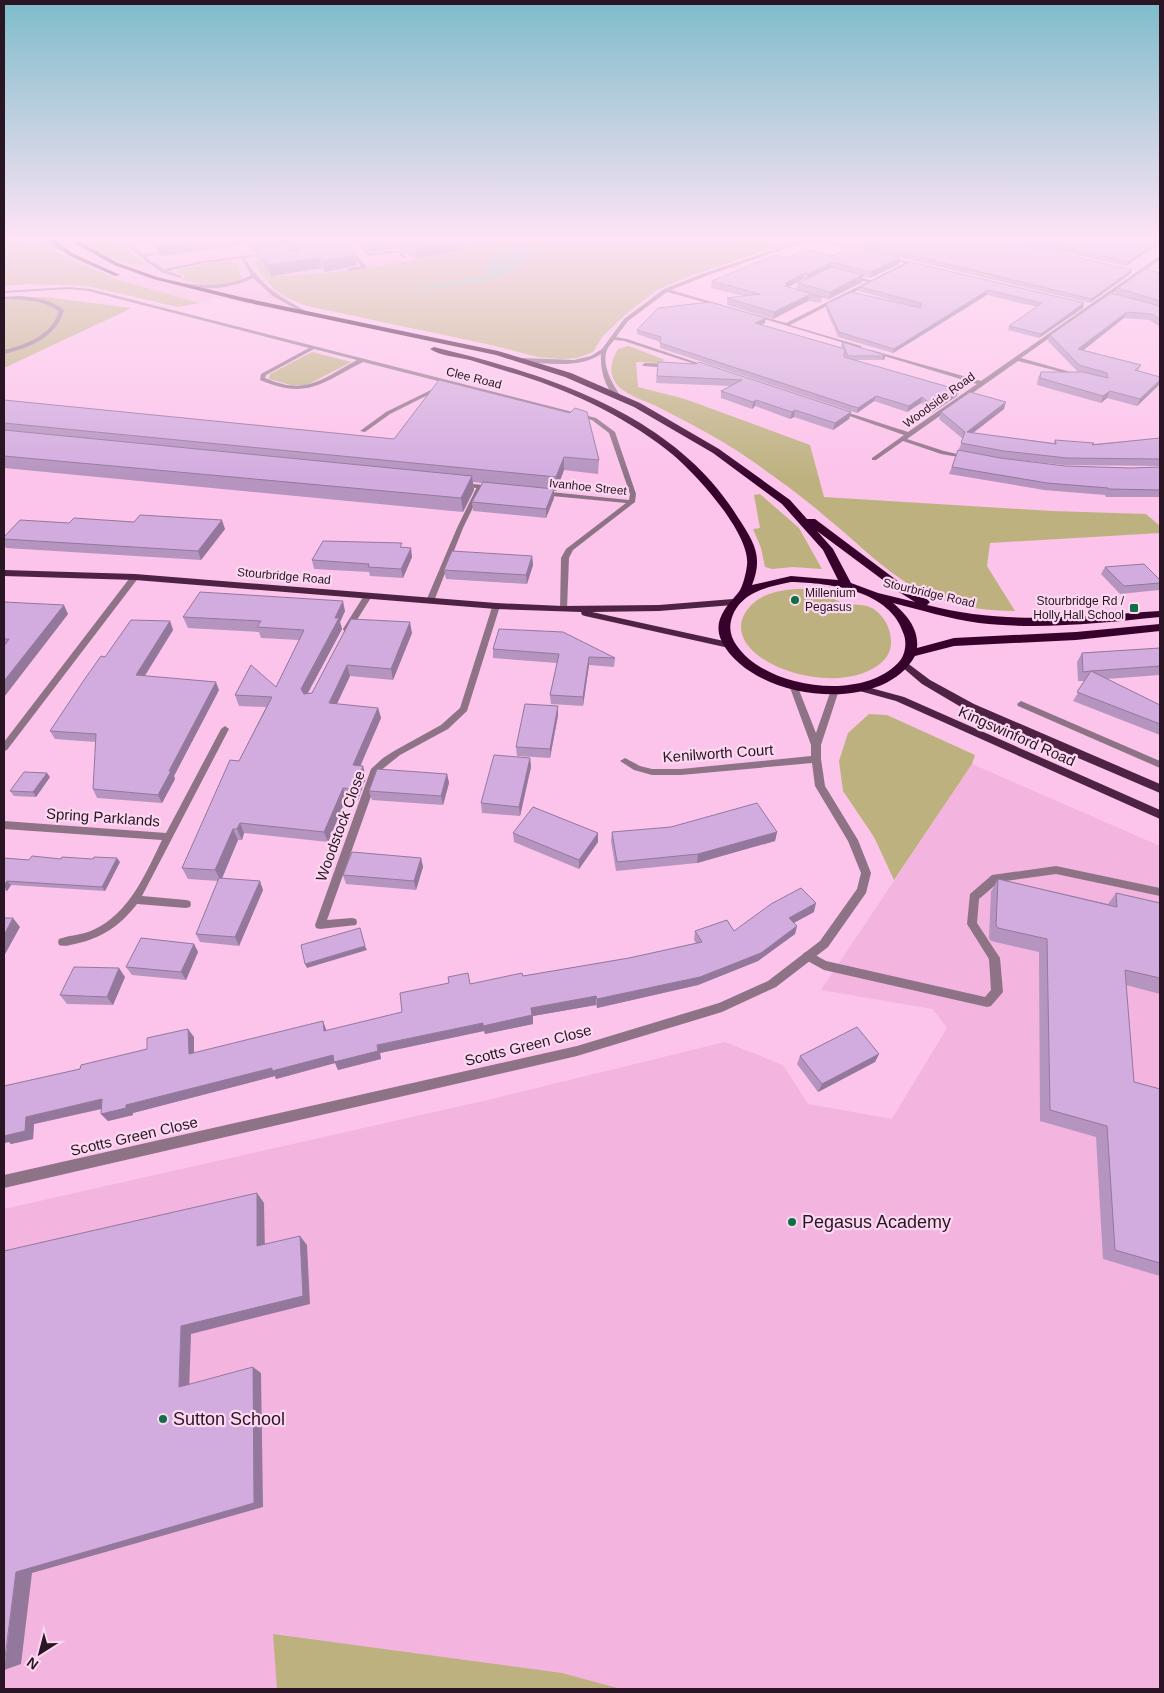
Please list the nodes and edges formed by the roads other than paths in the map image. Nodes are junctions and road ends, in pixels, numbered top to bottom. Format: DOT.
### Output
graph roads {
  1 [pos="60,319"];
  2 [pos="201,319"];
  3 [pos="294,319"];
  4 [pos="339,319"];
  5 [pos="627,319"];
  6 [pos="766,319"];
  7 [pos="798,319"];
  8 [pos="1072,319"];
  9 [pos="786,325"];
  10 [pos="613,338"];
  11 [pos="314,348"];
  12 [pos="604,350"];
  13 [pos="4,352"];
  14 [pos="1018,359"];
  15 [pos="362,360"];
  16 [pos="523,360"];
  17 [pos="644,365"];
  18 [pos="708,367"];
  19 [pos="717,370"];
  20 [pos="1083,377"];
  21 [pos="448,382"];
  22 [pos="980,383"];
  23 [pos="618,396"];
  24 [pos="835,410"];
  25 [pos="363,431"];
  26 [pos="908,434"];
  27 [pos="902,440"];
  28 [pos="874,459"];
  29 [pos="976,459"];
  30 [pos="450,484"];
  31 [pos="480,487"];
  32 [pos="499,489"];
  33 [pos="536,493"];
  34 [pos="632,502"];
  35 [pos="786,502"];
  36 [pos="4,573"];
  37 [pos="135,577"];
  38 [pos="846,584"];
  39 [pos="744,593"];
  40 [pos="870,594"];
  41 [pos="368,596"];
  42 [pos="430,601"];
  43 [pos="733,602"];
  44 [pos="496,606"];
  45 [pos="563,609"];
  46 [pos="1160,614"];
  47 [pos="955,615"];
  48 [pos="1160,628"];
  49 [pos="344,635"];
  50 [pos="729,645"];
  51 [pos="909,659"];
  52 [pos="793,685"];
  53 [pos="860,688"];
  54 [pos="835,690"];
  55 [pos="1021,704"];
  56 [pos="225,729"];
  57 [pos="816,745"];
  58 [pos="4,748"];
  59 [pos="816,759"];
  60 [pos="625,761"];
  61 [pos="1160,765"];
  62 [pos="1143,782"];
  63 [pos="1160,785"];
  64 [pos="1160,789"];
  65 [pos="1160,815"];
  66 [pos="4,825"];
  67 [pos="169,837"];
  68 [pos="1160,892"];
  69 [pos="135,900"];
  70 [pos="186,904"];
  71 [pos="352,922"];
  72 [pos="63,942"];
  73 [pos="808,956"];
  74 [pos="4,1182"];
  1 -- 13 [label="street"];
  2 -- 11 [label="street, Clee Road"];
  3 -- 39 [label="highway"];
  4 -- 16 [label="highway"];
  5 -- 10 [label="street"];
  6 -- 9 [label="street"];
  7 -- 9 [label="street"];
  8 -- 14 [label="street, Woodside Road"];
  9 -- 22 [label="street"];
  10 -- 12 [label="street"];
  10 -- 18 [label="street"];
  11 -- 15 [label="street, Clee Road"];
  11 -- 15 [label="street"];
  12 -- 16 [label="street"];
  12 -- 23 [label="street"];
  14 -- 20 [label="street"];
  14 -- 22 [label="street, Woodside Road"];
  15 -- 21 [label="street, Clee Road"];
  16 -- 23 [label="highway"];
  17 -- 18 [label="street"];
  18 -- 19 [label="street"];
  21 -- 25 [label="street"];
  21 -- 34 [label="street, Clee Road"];
  22 -- 26 [label="street, Woodside Road"];
  23 -- 35 [label="highway"];
  24 -- 26 [label="street"];
  26 -- 27 [label="street, Woodside Road"];
  27 -- 28 [label="street, Woodside Road"];
  27 -- 29 [label="street"];
  30 -- 31 [label="street"];
  31 -- 32 [label="street"];
  31 -- 42 [label="street"];
  33 -- 34 [label="street, Ivanhoe Street"];
  34 -- 45 [label="street"];
  35 -- 38 [label="highway"];
  35 -- 47 [label="highway"];
  36 -- 37 [label="main road, Stourbridge Road"];
  37 -- 41 [label="main road, Stourbridge Road"];
  37 -- 58 [label="street"];
  38 -- 39 [label="highway"];
  38 -- 40 [label="highway"];
  39 -- 43 [label="highway"];
  40 -- 47 [label="highway, Stourbridge Road"];
  40 -- 51 [label="highway"];
  41 -- 42 [label="main road, Stourbridge Road"];
  41 -- 49 [label="street"];
  42 -- 44 [label="main road, Stourbridge Road"];
  43 -- 45 [label="main road, Stourbridge Road"];
  43 -- 50 [label="highway"];
  44 -- 45 [label="main road, Stourbridge Road"];
  44 -- 71 [label="street, Woodstock Close"];
  45 -- 50 [label="main road, Stourbridge Road"];
  46 -- 47 [label="highway, Stourbridge Road"];
  48 -- 51 [label="highway"];
  50 -- 52 [label="highway"];
  51 -- 53 [label="highway"];
  51 -- 62 [label="main road, Kingswinford Road"];
  52 -- 54 [label="highway"];
  52 -- 57 [label="street, Scotts Green Close"];
  53 -- 54 [label="highway"];
  53 -- 65 [label="main road, Kingswinford Road"];
  54 -- 57 [label="street, Scotts Green Close"];
  55 -- 61 [label="street, Kingswinford Road"];
  56 -- 67 [label="street, Spring Parklands"];
  57 -- 59 [label="street, Scotts Green Close"];
  59 -- 60 [label="street, Kenilworth Court"];
  59 -- 73 [label="street, Scotts Green Close"];
  62 -- 63 [label="street, Kingswinford Road"];
  62 -- 64 [label="main road, Kingswinford Road"];
  66 -- 67 [label="street, Spring Parklands"];
  67 -- 69 [label="street"];
  68 -- 73 [label="street"];
  69 -- 70 [label="street"];
  69 -- 72 [label="street"];
  73 -- 74 [label="street, Scotts Green Close"];
}
